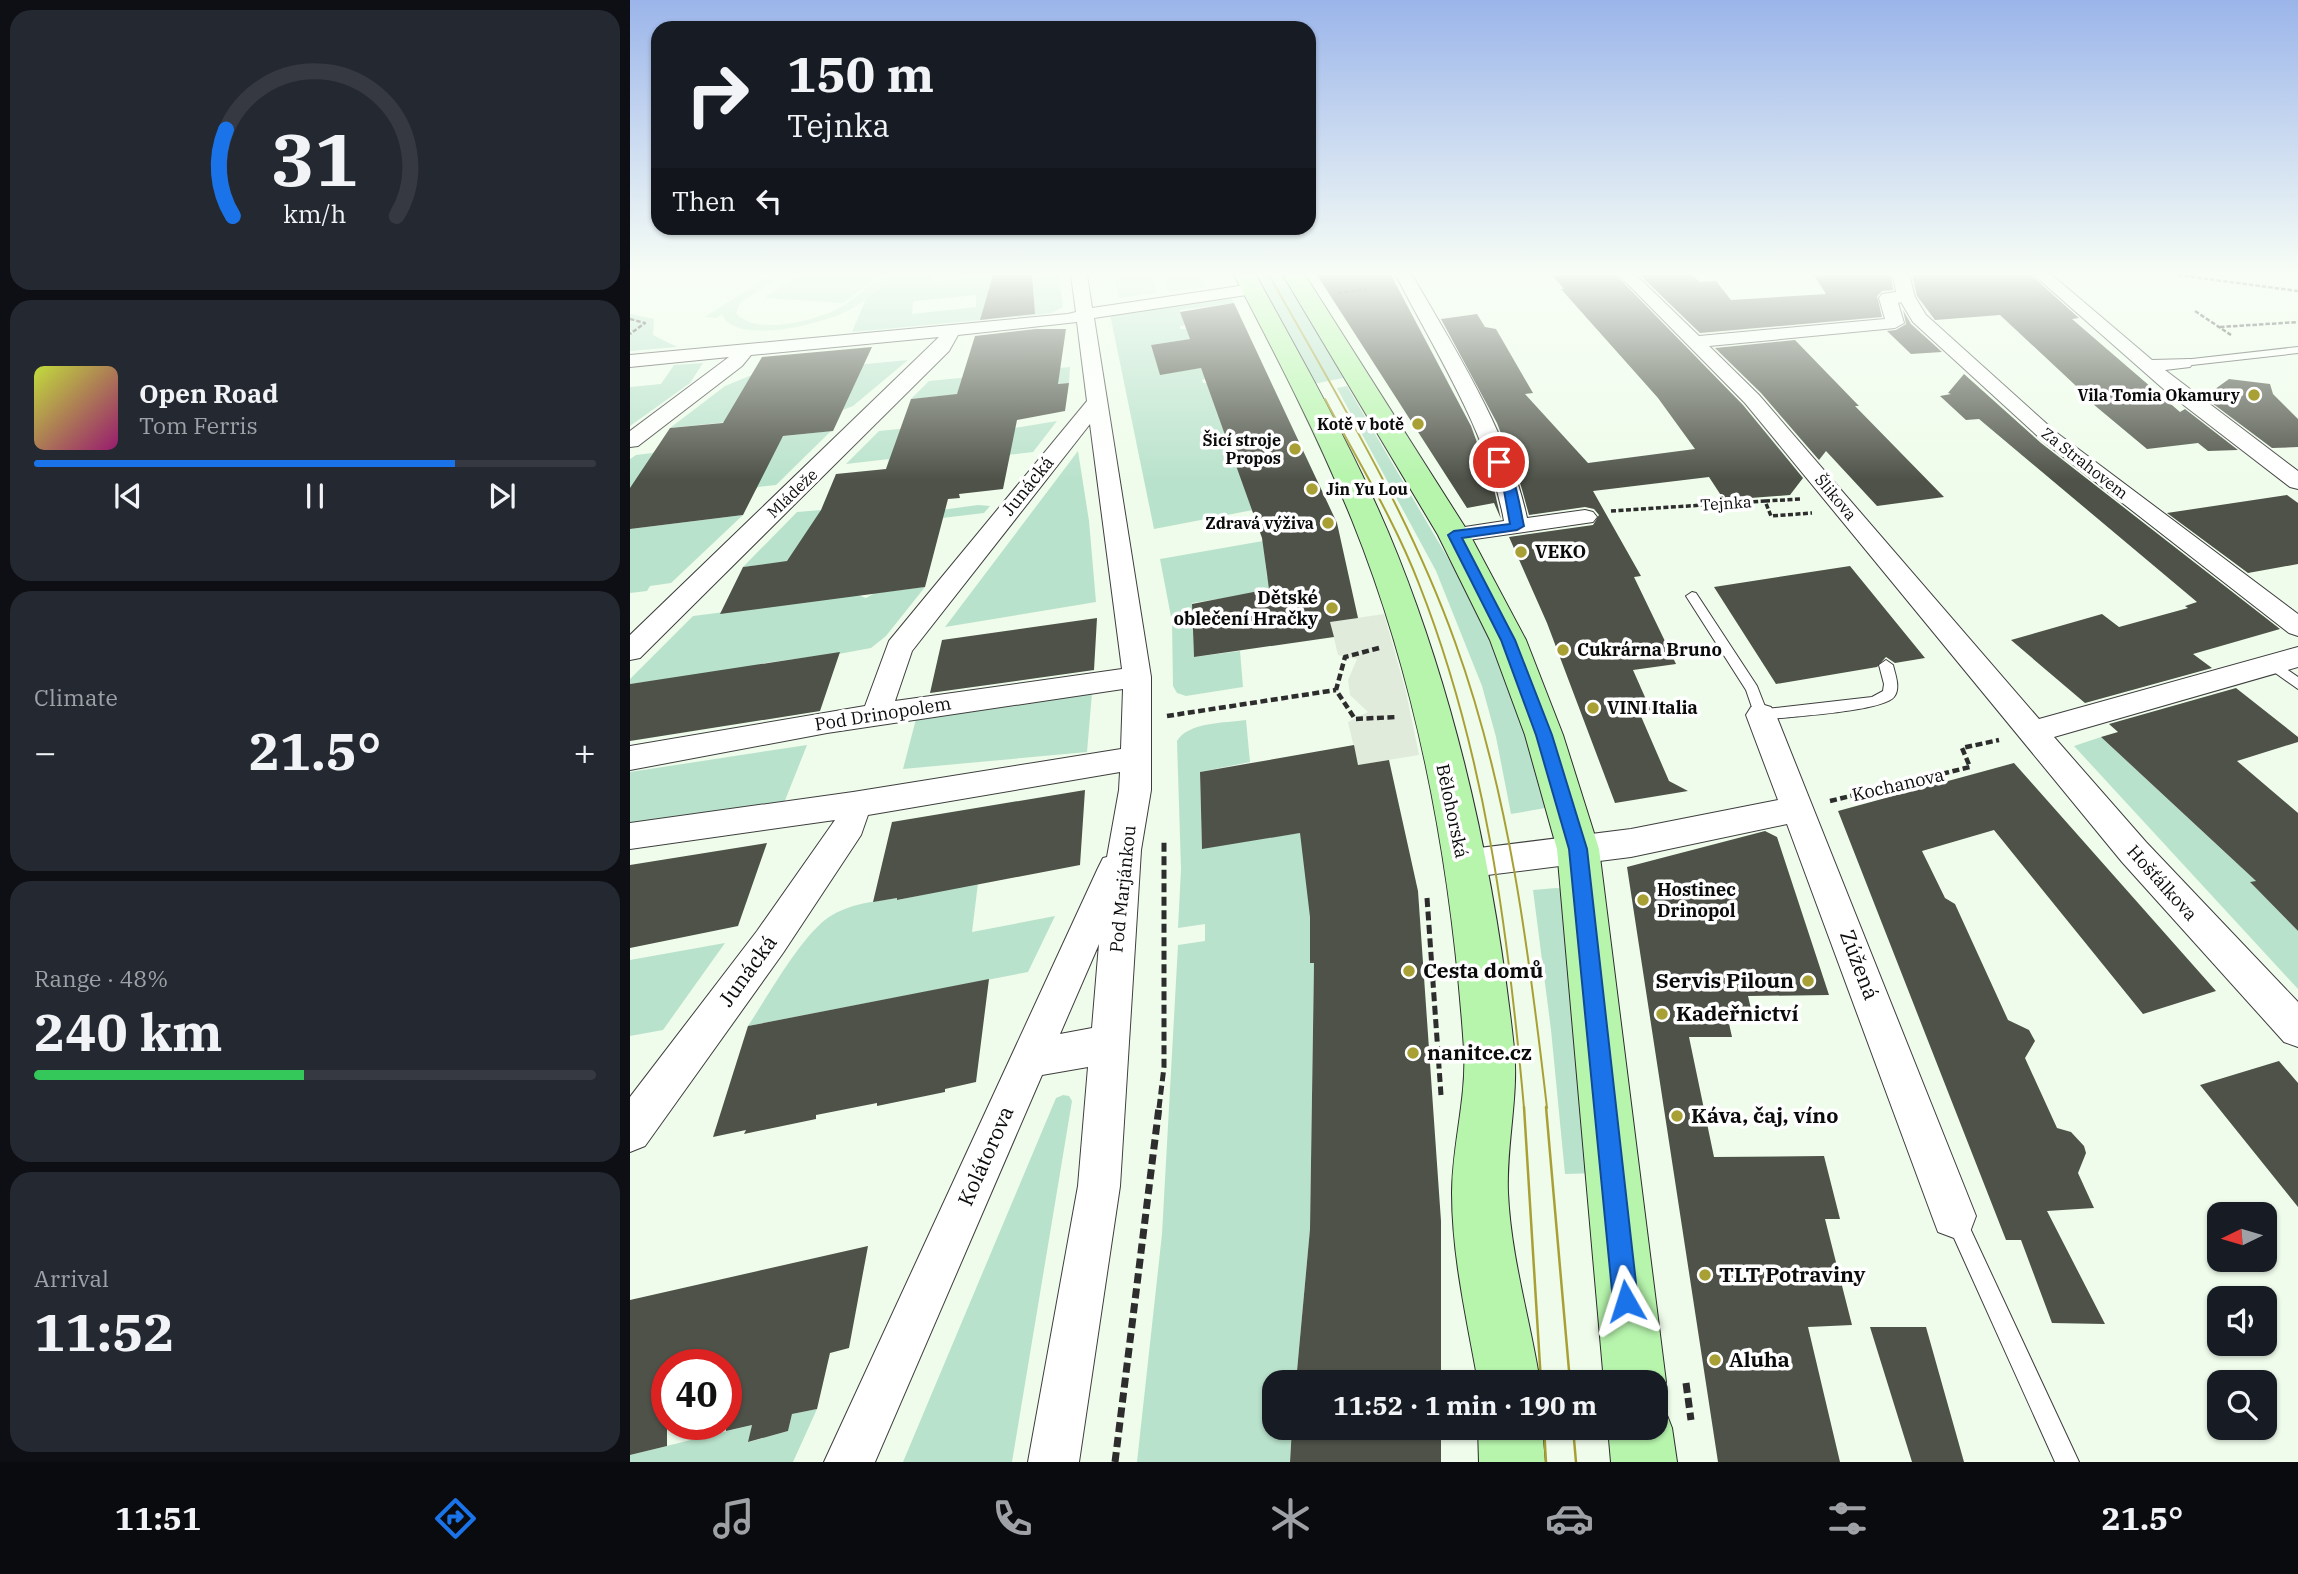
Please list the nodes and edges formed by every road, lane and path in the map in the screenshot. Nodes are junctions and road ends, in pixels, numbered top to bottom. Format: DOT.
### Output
graph roads {
  1 [pos="822,343"];
  2 [pos="945,343"];
  3 [pos="1089,343"];
  4 [pos="1280,343"];
  5 [pos="1336,343"];
  6 [pos="1442,343"];
  7 [pos="1697,343"];
  8 [pos="1947,343"];
  9 [pos="2121,343"];
  10 [pos="2243,343"];
  11 [pos="744,350"];
  12 [pos="2298,350"];
  13 [pos="2261,355"];
  14 [pos="630,361"];
  15 [pos="2183,363"];
  16 [pos="2148,366"];
  17 [pos="1097,402"];
  18 [pos="630,441"];
  19 [pos="2298,482"];
  20 [pos="1848,510"];
  21 [pos="1594,514"];
  22 [pos="1517,526"];
  23 [pos="1454,535"];
  24 [pos="1692,596"];
  25 [pos="2298,627"];
  26 [pos="1376,635"];
  27 [pos="1380,648"];
  28 [pos="630,651"];
  29 [pos="1383,660"];
  30 [pos="2285,661"];
  31 [pos="1886,665"];
  32 [pos="1136,677"];
  33 [pos="2298,684"];
  34 [pos="1336,690"];
  35 [pos="1395,705"];
  36 [pos="876,715"];
  37 [pos="1761,715"];
  38 [pos="1164,716"];
  39 [pos="1398,717"];
  40 [pos="1400,730"];
  41 [pos="2032,732"];
  42 [pos="630,758"];
  43 [pos="1135,758"];
  44 [pos="853,805"];
  45 [pos="1796,809"];
  46 [pos="630,836"];
  47 [pos="1578,849"];
  48 [pos="1124,850"];
  49 [pos="1463,864"];
  50 [pos="1426,890"];
  51 [pos="2298,1030"];
  52 [pos="1110,1044"];
  53 [pos="1030,1058"];
  54 [pos="1442,1098"];
  55 [pos="630,1131"];
  56 [pos="1954,1216"];
  57 [pos="1507,1370"];
  58 [pos="1634,1370"];
  59 [pos="1511,1440"];
  60 [pos="1641,1440"];
  61 [pos="849,1462"];
  62 [pos="1054,1462"];
  63 [pos="1512,1462"];
  64 [pos="1644,1462"];
  65 [pos="2067,1462"];
  1 -- 11 [label="street"];
  2 -- 28 [label="street, Mládeže"];
  3 -- 17 [label="street, Pod Marjánkou"];
  4 -- 49 [label="street, Bělohorská"];
  5 -- 23 [label="street"];
  6 -- 22 [label="street"];
  7 -- 20 [label="street, Šlikova"];
  8 -- 25 [label="street, Za Strahovem"];
  9 -- 16 [label="street"];
  10 -- 13 [label="path"];
  11 -- 14 [label="street"];
  11 -- 18 [label="street"];
  12 -- 13 [label="lane"];
  13 -- 15 [label="lane"];
  15 -- 16 [label="street"];
  16 -- 19 [label="street"];
  17 -- 32 [label="street, Pod Marjánkou"];
  17 -- 36 [label="street, Junácká"];
  20 -- 21 [label="path, Tejnka"];
  20 -- 41 [label="street, Šlikova"];
  21 -- 22 [label="street"];
  22 -- 23 [label="street"];
  23 -- 47 [label="street"];
  24 -- 37 [label="lane"];
  26 -- 27 [label="path"];
  27 -- 29 [label="path"];
  27 -- 34 [label="path"];
  30 -- 33 [label="lane"];
  30 -- 41 [label="street"];
  31 -- 37 [label="lane"];
  32 -- 36 [label="street, Pod Drinopolem"];
  32 -- 43 [label="street, Pod Marjánkou"];
  34 -- 38 [label="path"];
  34 -- 39 [label="path"];
  35 -- 39 [label="path"];
  36 -- 42 [label="street, Pod Drinopolem"];
  37 -- 45 [label="street, Zúžená"];
  39 -- 40 [label="path"];
  41 -- 45 [label="path, Kochanova"];
  41 -- 51 [label="street, Hošťálkova"];
  43 -- 44 [label="street"];
  43 -- 48 [label="street, Pod Marjánkou"];
  44 -- 46 [label="street"];
  44 -- 55 [label="street, Junácká"];
  45 -- 47 [label="street"];
  45 -- 56 [label="street, Zúžená"];
  47 -- 49 [label="street"];
  47 -- 58 [label="street"];
  48 -- 52 [label="street, Pod Marjánkou"];
  48 -- 53 [label="street, Kolátorova"];
  49 -- 57 [label="street, Bělohorská"];
  50 -- 54 [label="path"];
  52 -- 53 [label="street"];
  52 -- 62 [label="street, Pod Marjánkou"];
  53 -- 61 [label="street, Kolátorova"];
  56 -- 65 [label="lane"];
  59 -- 63 [label="street"];
  60 -- 64 [label="street"];
}
